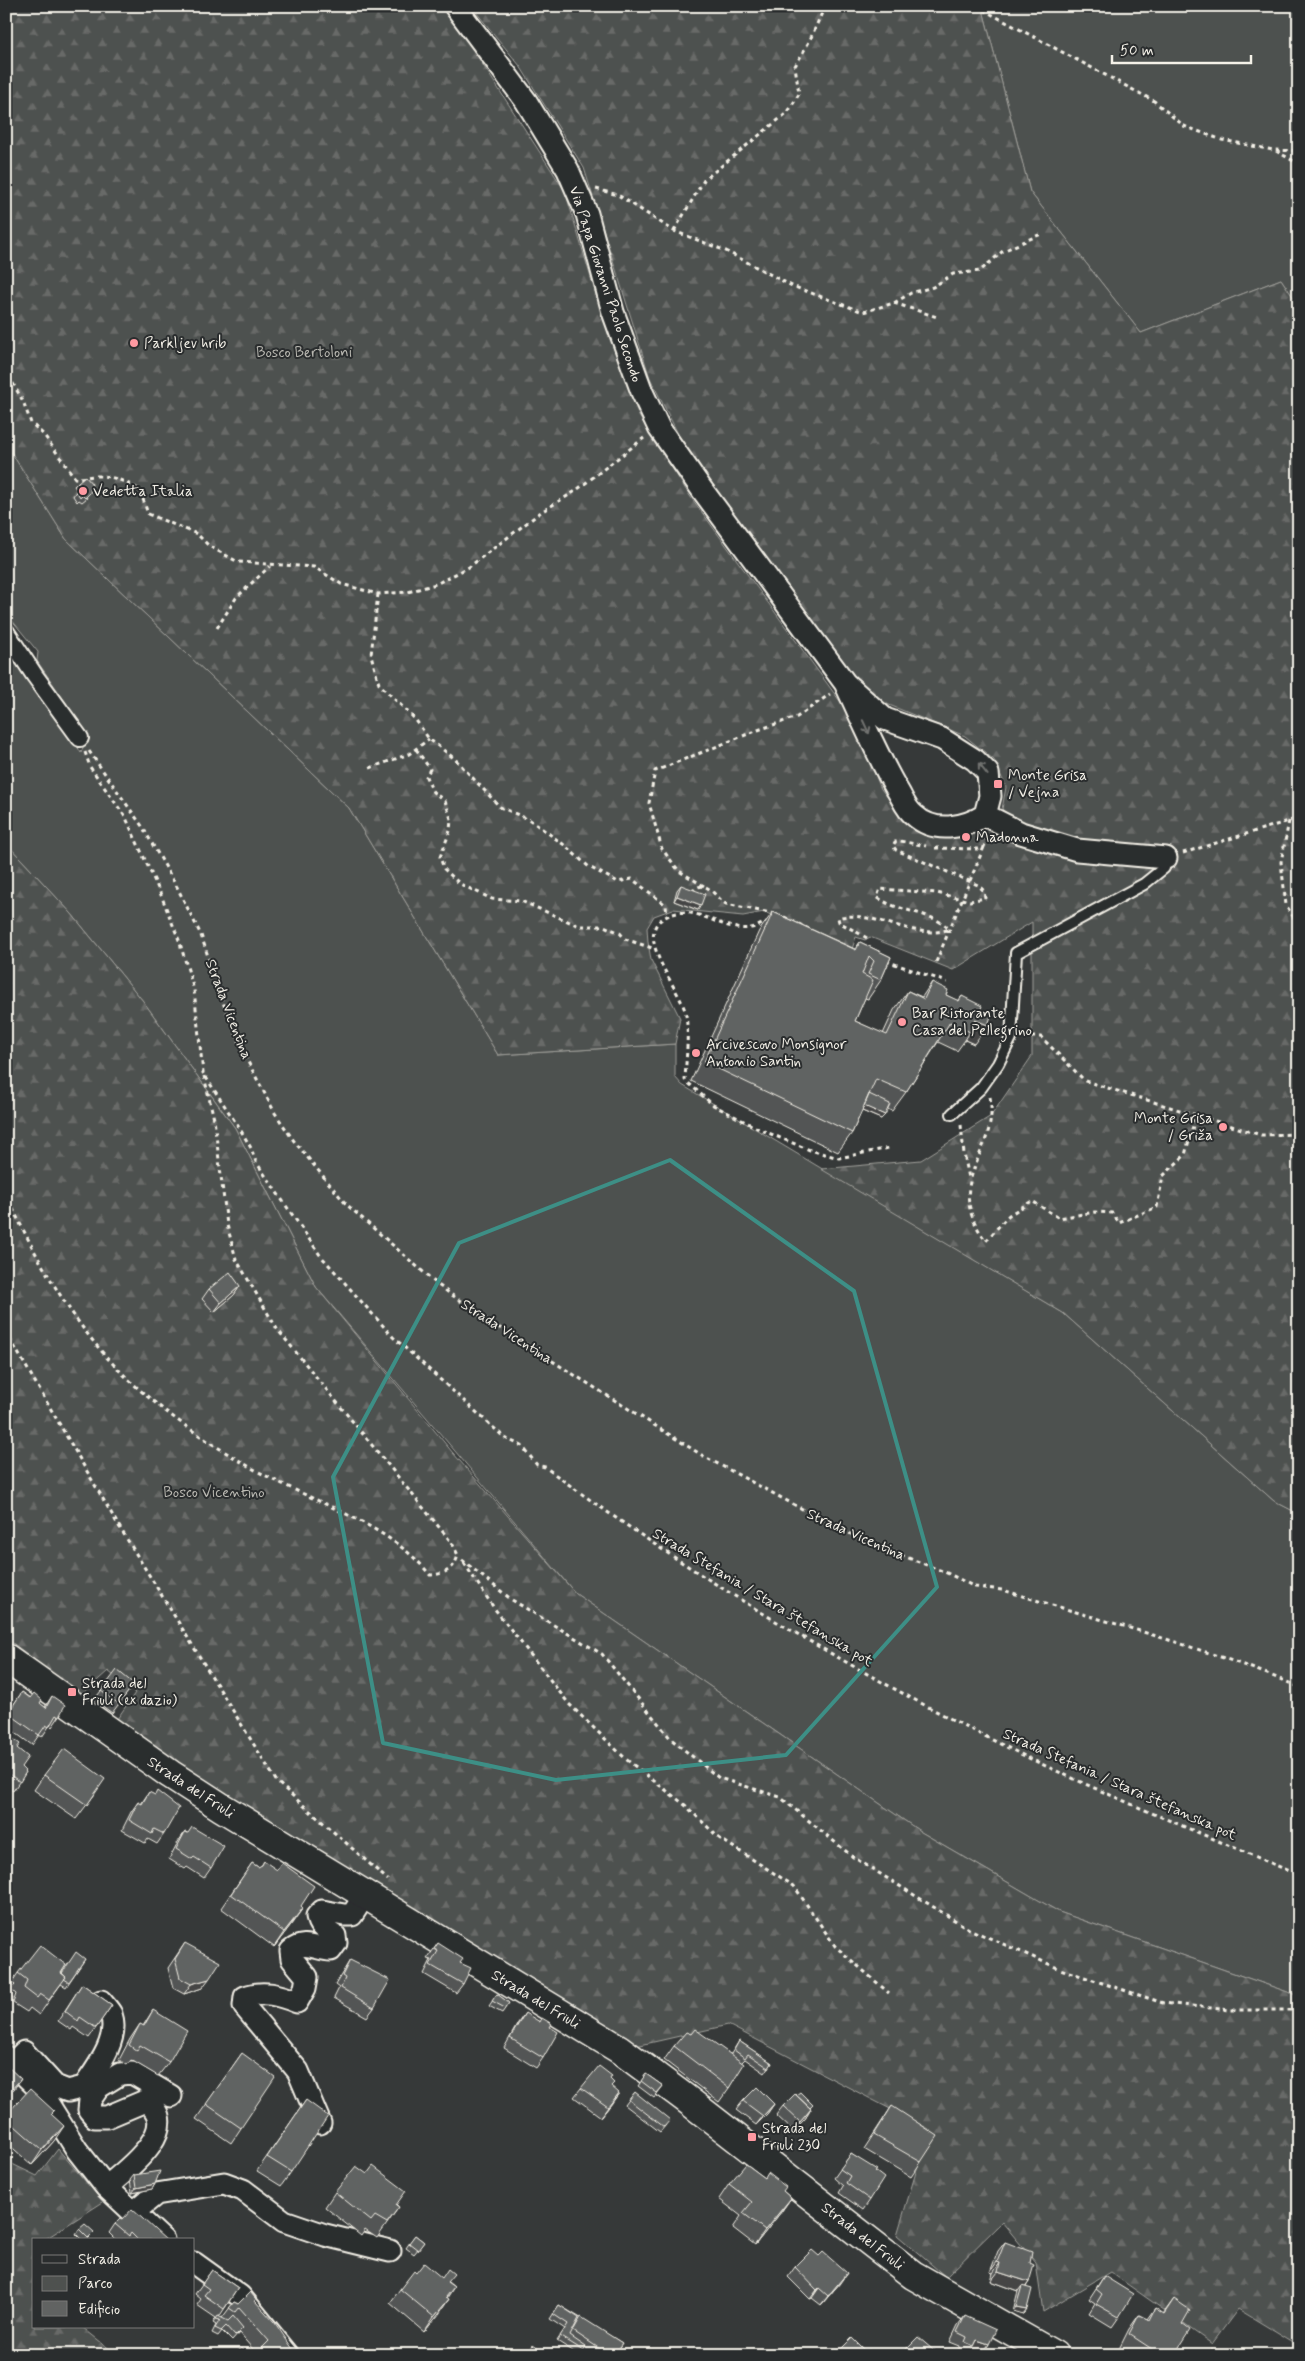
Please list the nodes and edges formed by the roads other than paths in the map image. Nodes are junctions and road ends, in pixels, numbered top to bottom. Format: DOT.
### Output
graph roads {
  1 [pos="455,6"];
  2 [pos="6,632"];
  3 [pos="845,682"];
  4 [pos="80,738"];
  5 [pos="985,815"];
  6 [pos="1166,858"];
  7 [pos="956,1110"];
  8 [pos="6,1658"];
  9 [pos="365,1895"];
  10 [pos="102,2001"];
  11 [pos="10,2060"];
  12 [pos="171,2096"];
  13 [pos="320,2123"];
  14 [pos="106,2187"];
  15 [pos="134,2212"];
  16 [pos="161,2238"];
  17 [pos="390,2251"];
  18 [pos="195,2264"];
  19 [pos="288,2355"];
  20 [pos="1054,2355"];
  1 -- 3 [label="street, Via Papa Giovanni Paolo Secondo"];
  2 -- 4 [label="street"];
  5 -- 3 [label="street, Via Papa Giovanni Paolo Secondo, one-way"];
  3 -- 5 [label="street, Via Papa Giovanni Paolo Secondo, one-way"];
  5 -- 6 [label="street"];
  6 -- 7 [label="lane"];
  8 -- 9 [label="main road, Strada del Friuli"];
  9 -- 13 [label="street"];
  9 -- 20 [label="main road, Strada del Friuli"];
  10 -- 11 [label="street"];
  11 -- 14 [label="street"];
  12 -- 14 [label="street"];
  14 -- 15 [label="street"];
  15 -- 16 [label="street"];
  15 -- 17 [label="street"];
  18 -- 19 [label="street"];
}
